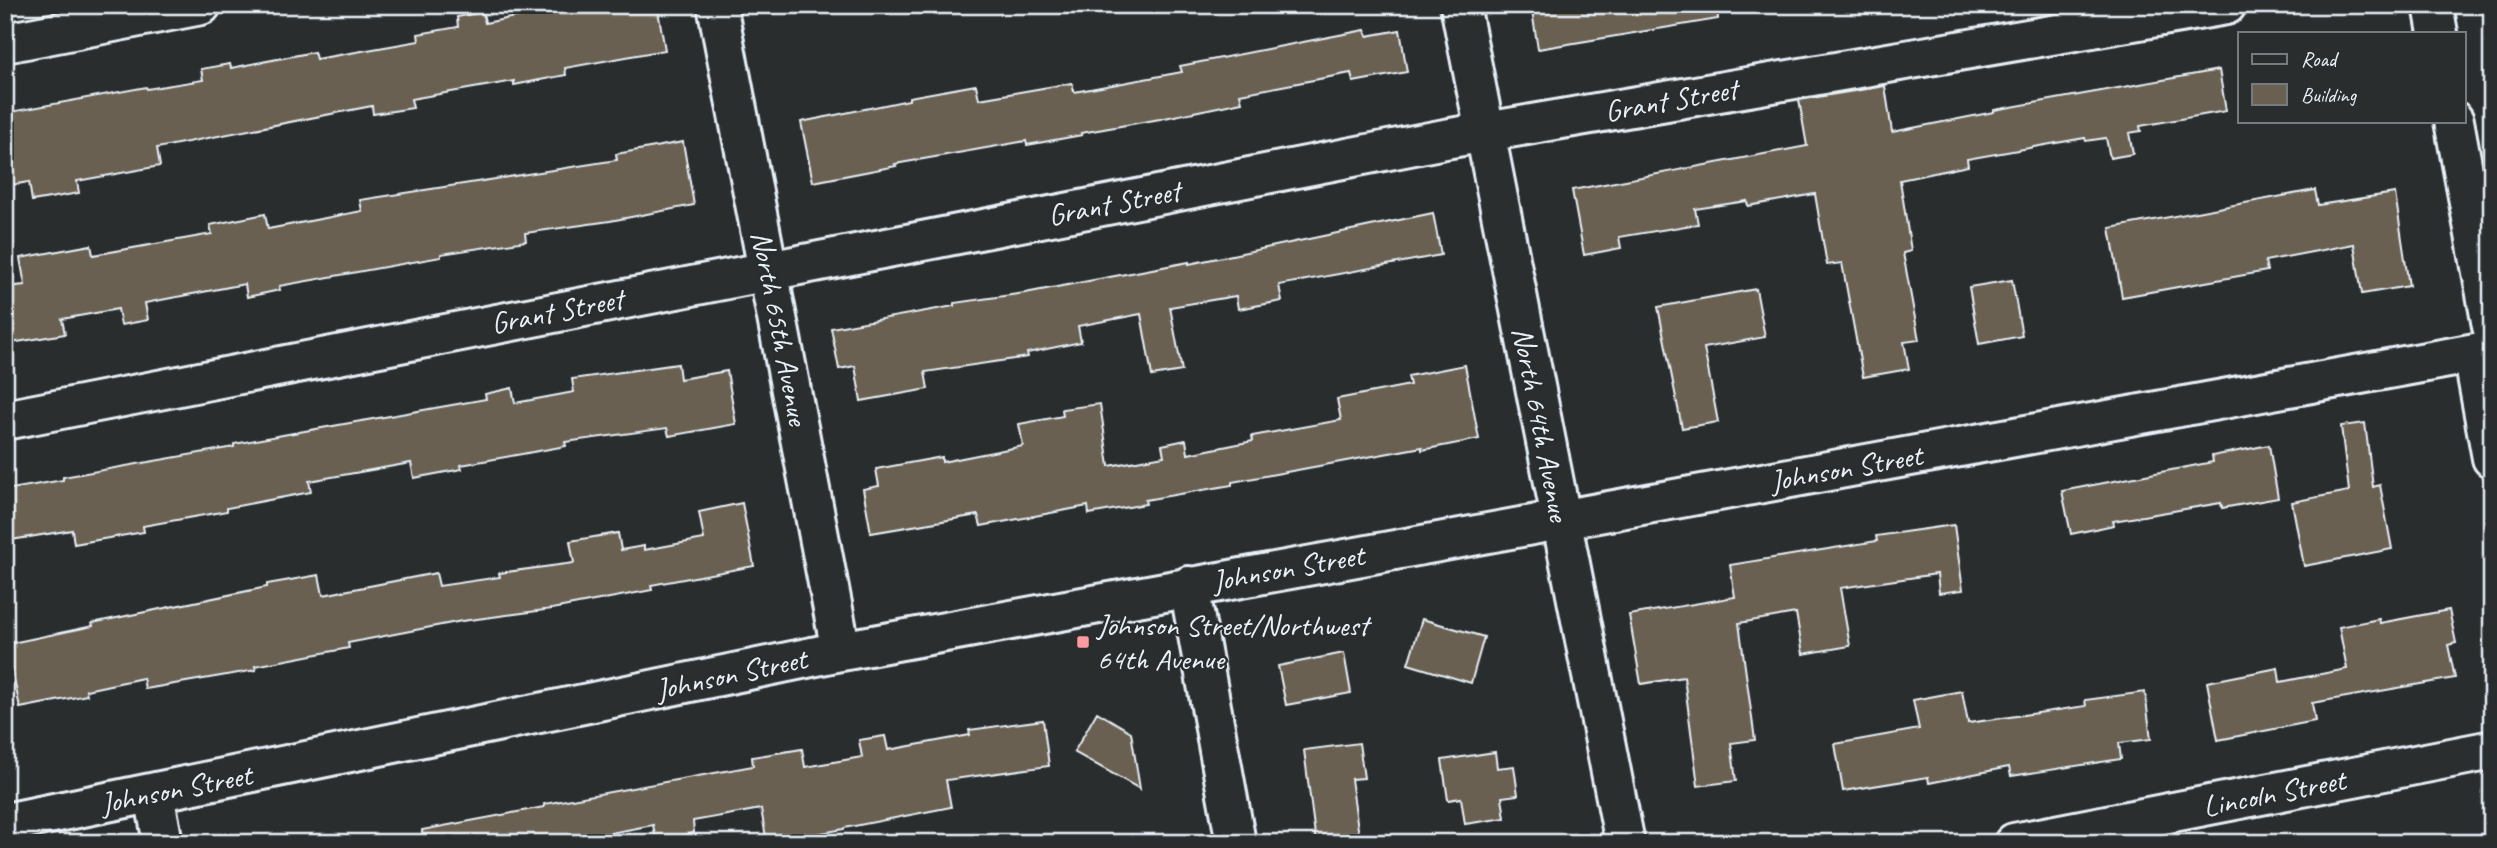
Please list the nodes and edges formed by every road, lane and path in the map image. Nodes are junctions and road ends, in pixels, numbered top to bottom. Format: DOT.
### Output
graph roads {
  1 [pos="201,5"];
  2 [pos="717,5"];
  3 [pos="1460,5"];
  4 [pos="2226,5"];
  5 [pos="2433,5"];
  6 [pos="2438,32"];
  7 [pos="5,43"];
  8 [pos="2454,122"];
  9 [pos="1484,132"];
  10 [pos="769,269"];
  11 [pos="2486,343"];
  12 [pos="5,420"];
  13 [pos="2492,458"];
  14 [pos="1560,520"];
  15 [pos="1189,586"];
  16 [pos="841,651"];
  17 [pos="2492,751"];
  18 [pos="154,794"];
  19 [pos="5,823"];
  20 [pos="163,843"];
  21 [pos="1236,843"];
  22 [pos="1625,843"];
  23 [pos="2014,843"];
  1 -- 7 [label="street"];
  2 -- 10 [label="street, North 65th Avenue"];
  3 -- 9 [label="street, North 64th Avenue"];
  4 -- 9 [label="street, Grant Street"];
  5 -- 6 [label="street"];
  8 -- 11 [label="street"];
  9 -- 10 [label="street, Grant Street"];
  9 -- 14 [label="street, North 64th Avenue"];
  10 -- 12 [label="street, Grant Street"];
  10 -- 16 [label="street, North 65th Avenue"];
  11 -- 13 [label="street"];
  11 -- 14 [label="street, Johnson Street"];
  14 -- 15 [label="street, Johnson Street"];
  14 -- 22 [label="street, North 64th Avenue"];
  15 -- 16 [label="street, Johnson Street"];
  15 -- 21 [label="street"];
  16 -- 18 [label="street, Johnson Street"];
  17 -- 23 [label="street, Lincoln Street"];
  18 -- 19 [label="street, Johnson Street"];
  18 -- 20 [label="street"];
}
